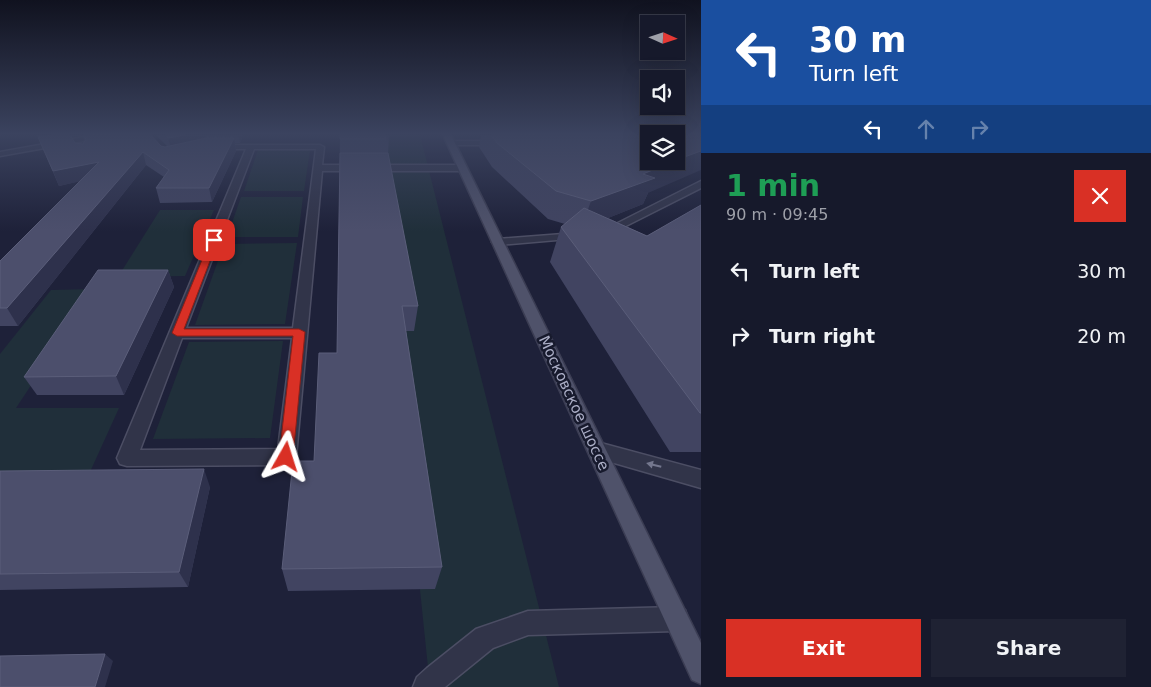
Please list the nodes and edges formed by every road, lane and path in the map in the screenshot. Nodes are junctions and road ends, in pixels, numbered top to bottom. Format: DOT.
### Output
graph roads {
  1 [pos="243,167"];
  2 [pos="318,168"];
  3 [pos="462,168"];
  4 [pos="701,184"];
  5 [pos="498,242"];
  6 [pos="299,332"];
  7 [pos="177,333"];
  8 [pos="597,450"];
  9 [pos="701,479"];
  10 [pos="676,619"];
  11 [pos="701,671"];
  12 [pos="427,687"];
  1 -- 7 [label="street"];
  2 -- 3 [label="street"];
  2 -- 6 [label="street"];
  3 -- 5 [label="main road, Московское шоссе"];
  4 -- 5 [label="street"];
  5 -- 8 [label="main road, Московское шоссе"];
  6 -- 7 [label="street"];
  6 -- 7 [label="street"];
  9 -- 8 [label="street, one-way"];
  8 -- 10 [label="main road, Московское шоссе"];
  10 -- 11 [label="main road, Московское шоссе"];
  10 -- 12 [label="street"];
}
